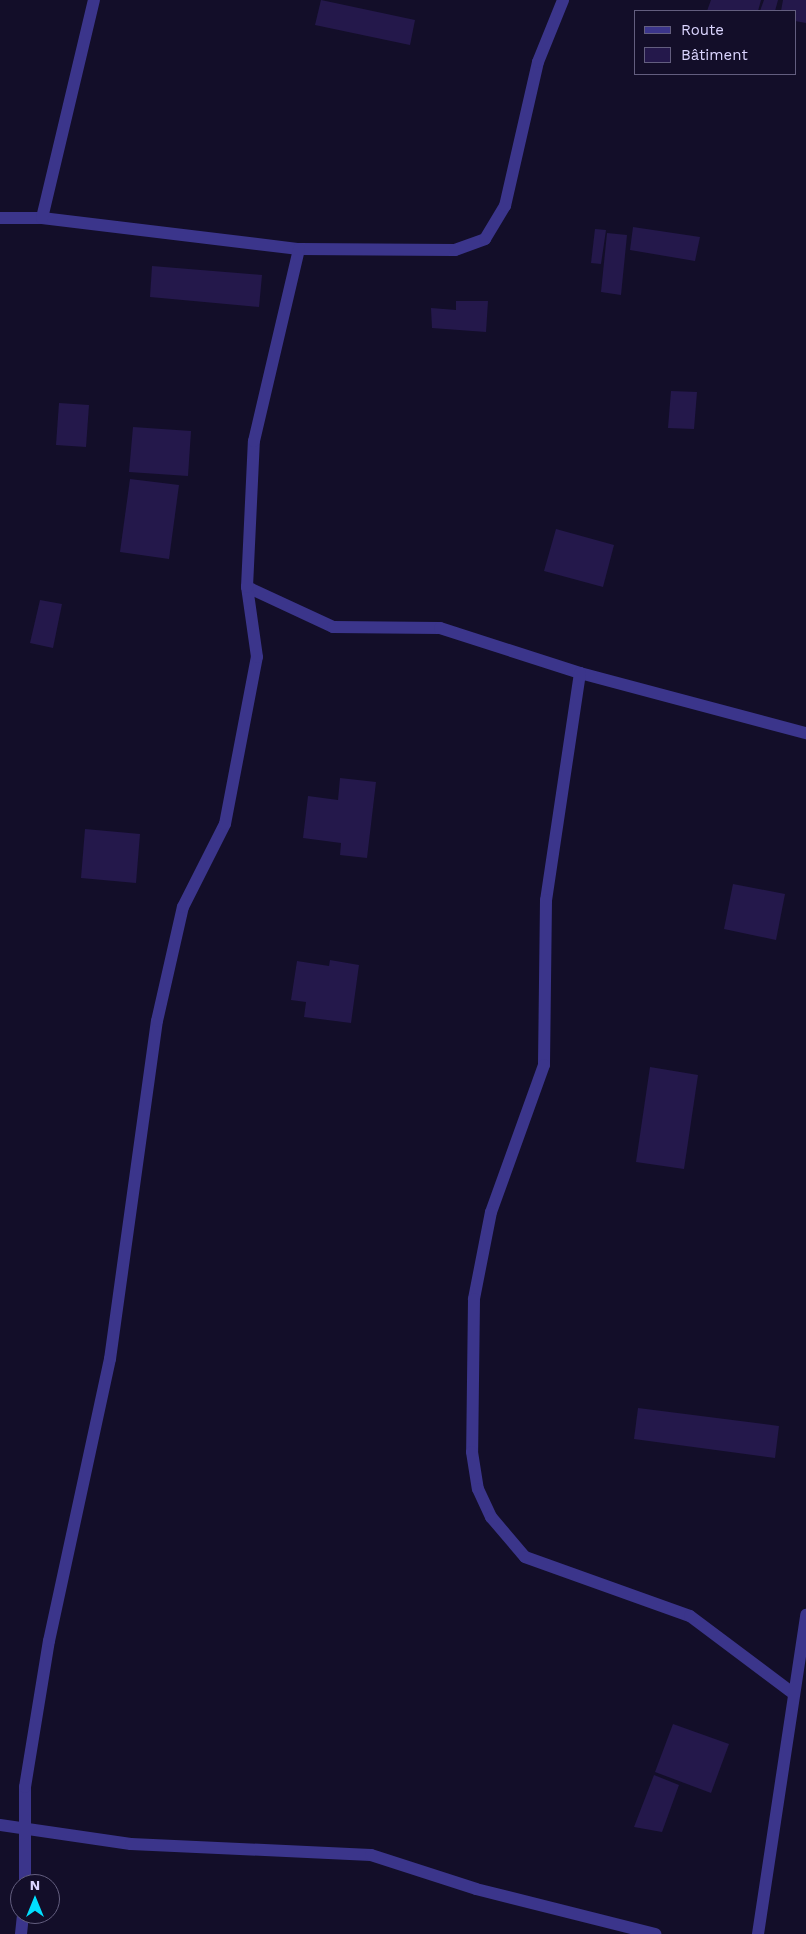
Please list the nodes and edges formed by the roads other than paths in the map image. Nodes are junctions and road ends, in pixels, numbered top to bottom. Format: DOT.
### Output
graph roads {
  1 [pos="94,0"];
  2 [pos="563,0"];
  3 [pos="0,218"];
  4 [pos="42,218"];
  5 [pos="299,249"];
  6 [pos="247,587"];
  7 [pos="580,673"];
  8 [pos="806,733"];
  9 [pos="806,1615"];
  10 [pos="794,1694"];
  11 [pos="0,1824"];
  12 [pos="24,1828"];
  13 [pos="25,1874"];
  14 [pos="656,1934"];
  15 [pos="758,1934"];
  1 -- 4 [label="street"];
  2 -- 5 [label="street"];
  3 -- 4 [label="street"];
  4 -- 5 [label="street"];
  5 -- 6 [label="street"];
  6 -- 7 [label="street"];
  6 -- 12 [label="street"];
  7 -- 8 [label="street"];
  7 -- 10 [label="street"];
  9 -- 10 [label="street"];
  10 -- 15 [label="street"];
  11 -- 12 [label="street"];
  12 -- 13 [label="street"];
  12 -- 14 [label="street"];
}
